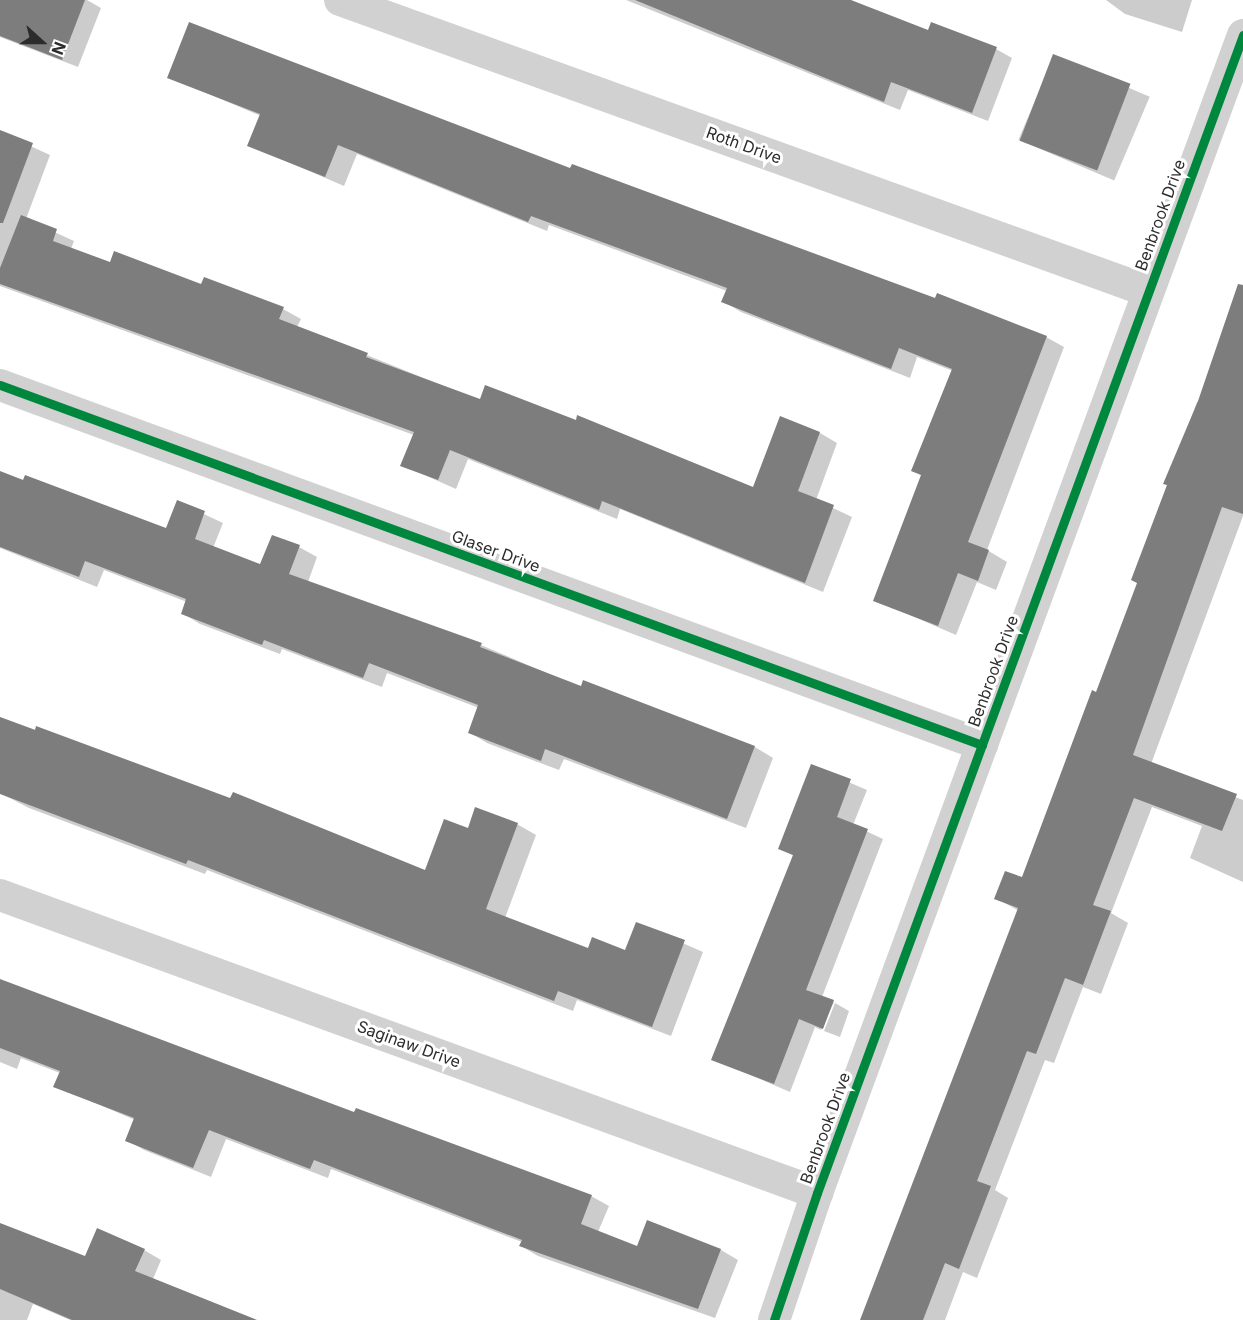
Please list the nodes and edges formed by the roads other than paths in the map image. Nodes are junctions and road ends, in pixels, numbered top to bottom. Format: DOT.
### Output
graph roads {
  1 [pos="340,0"];
  2 [pos="1243,35"];
  3 [pos="1148,291"];
  4 [pos="0,385"];
  5 [pos="982,745"];
  6 [pos="0,895"];
  7 [pos="817,1193"];
  8 [pos="774,1320"];
  1 -- 3 [label="street, Roth Drive"];
  2 -- 3 [label="street, Benbrook Drive"];
  3 -- 5 [label="street, Benbrook Drive"];
  4 -- 5 [label="street, Glaser Drive"];
  5 -- 7 [label="street, Benbrook Drive"];
  6 -- 7 [label="street, Saginaw Drive"];
  7 -- 8 [label="street, Benbrook Drive"];
}
